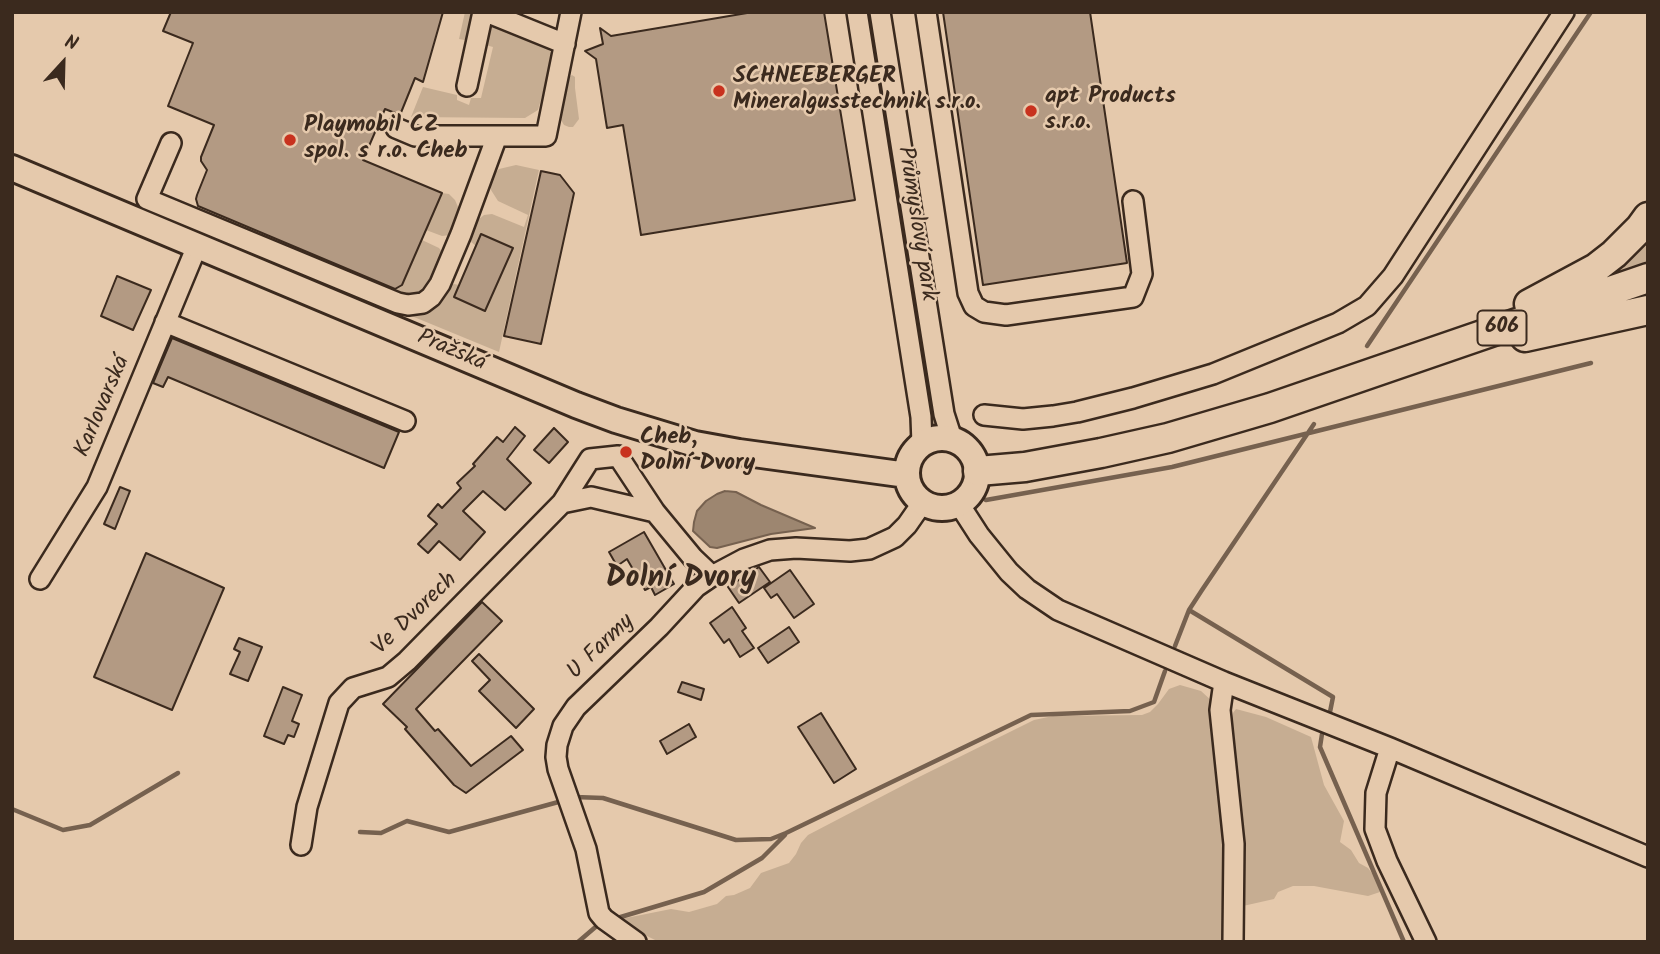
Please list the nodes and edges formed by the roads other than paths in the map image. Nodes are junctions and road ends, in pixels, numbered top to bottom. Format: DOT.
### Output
graph roads {
  1 [pos="485,12"];
  2 [pos="571,12"];
  3 [pos="857,12"];
  4 [pos="880,12"];
  5 [pos="926,12"];
  6 [pos="1564,12"];
  7 [pos="565,44"];
  8 [pos="467,86"];
  9 [pos="396,128"];
  10 [pos="497,136"];
  11 [pos="171,143"];
  12 [pos="12,168"];
  13 [pos="1132,201"];
  14 [pos="1648,217"];
  15 [pos="197,246"];
  16 [pos="1648,278"];
  17 [pos="1648,310"];
  18 [pos="165,323"];
  19 [pos="1356,378"];
  20 [pos="984,415"];
  21 [pos="405,421"];
  22 [pos="952,439"];
  23 [pos="922,444"];
  24 [pos="978,471"];
  25 [pos="907,475"];
  26 [pos="923,502"];
  27 [pos="562,503"];
  28 [pos="959,504"];
  29 [pos="654,512"];
  30 [pos="712,576"];
  31 [pos="40,579"];
  32 [pos="1224,682"];
  33 [pos="1390,748"];
  34 [pos="301,845"];
  35 [pos="1648,857"];
  36 [pos="636,942"];
  37 [pos="1233,942"];
  38 [pos="1426,942"];
  1 -- 7 [label="street"];
  1 -- 8 [label="street"];
  2 -- 7 [label="street"];
  3 -- 23 [label="street, Průmyslový park"];
  4 -- 22 [label="street, Průmyslový park"];
  5 -- 13 [label="street"];
  6 -- 20 [label="street"];
  7 -- 10 [label="street"];
  9 -- 10 [label="street"];
  10 -- 11 [label="street"];
  12 -- 15 [label="main road, Pražská"];
  14 -- 19 [label="highway"];
  15 -- 18 [label="street, Karlovarská"];
  15 -- 25 [label="main road, Pražská"];
  16 -- 19 [label="highway, 606"];
  17 -- 19 [label="highway, 606"];
  18 -- 21 [label="street"];
  18 -- 31 [label="street, Karlovarská"];
  19 -- 24 [label="highway, 606"];
  22 -- 23 [label="main road"];
  22 -- 24 [label="main road"];
  23 -- 25 [label="main road"];
  24 -- 28 [label="main road"];
  25 -- 26 [label="main road"];
  26 -- 28 [label="main road"];
  26 -- 30 [label="street, U Farmy"];
  27 -- 29 [label="street"];
  27 -- 29 [label="street, Ve Dvorech"];
  27 -- 34 [label="street, Ve Dvorech"];
  28 -- 32 [label="street"];
  29 -- 30 [label="street, Ve Dvorech"];
  30 -- 36 [label="street, U Farmy"];
  32 -- 33 [label="street"];
  32 -- 37 [label="street"];
  33 -- 35 [label="street"];
  33 -- 38 [label="street"];
}
